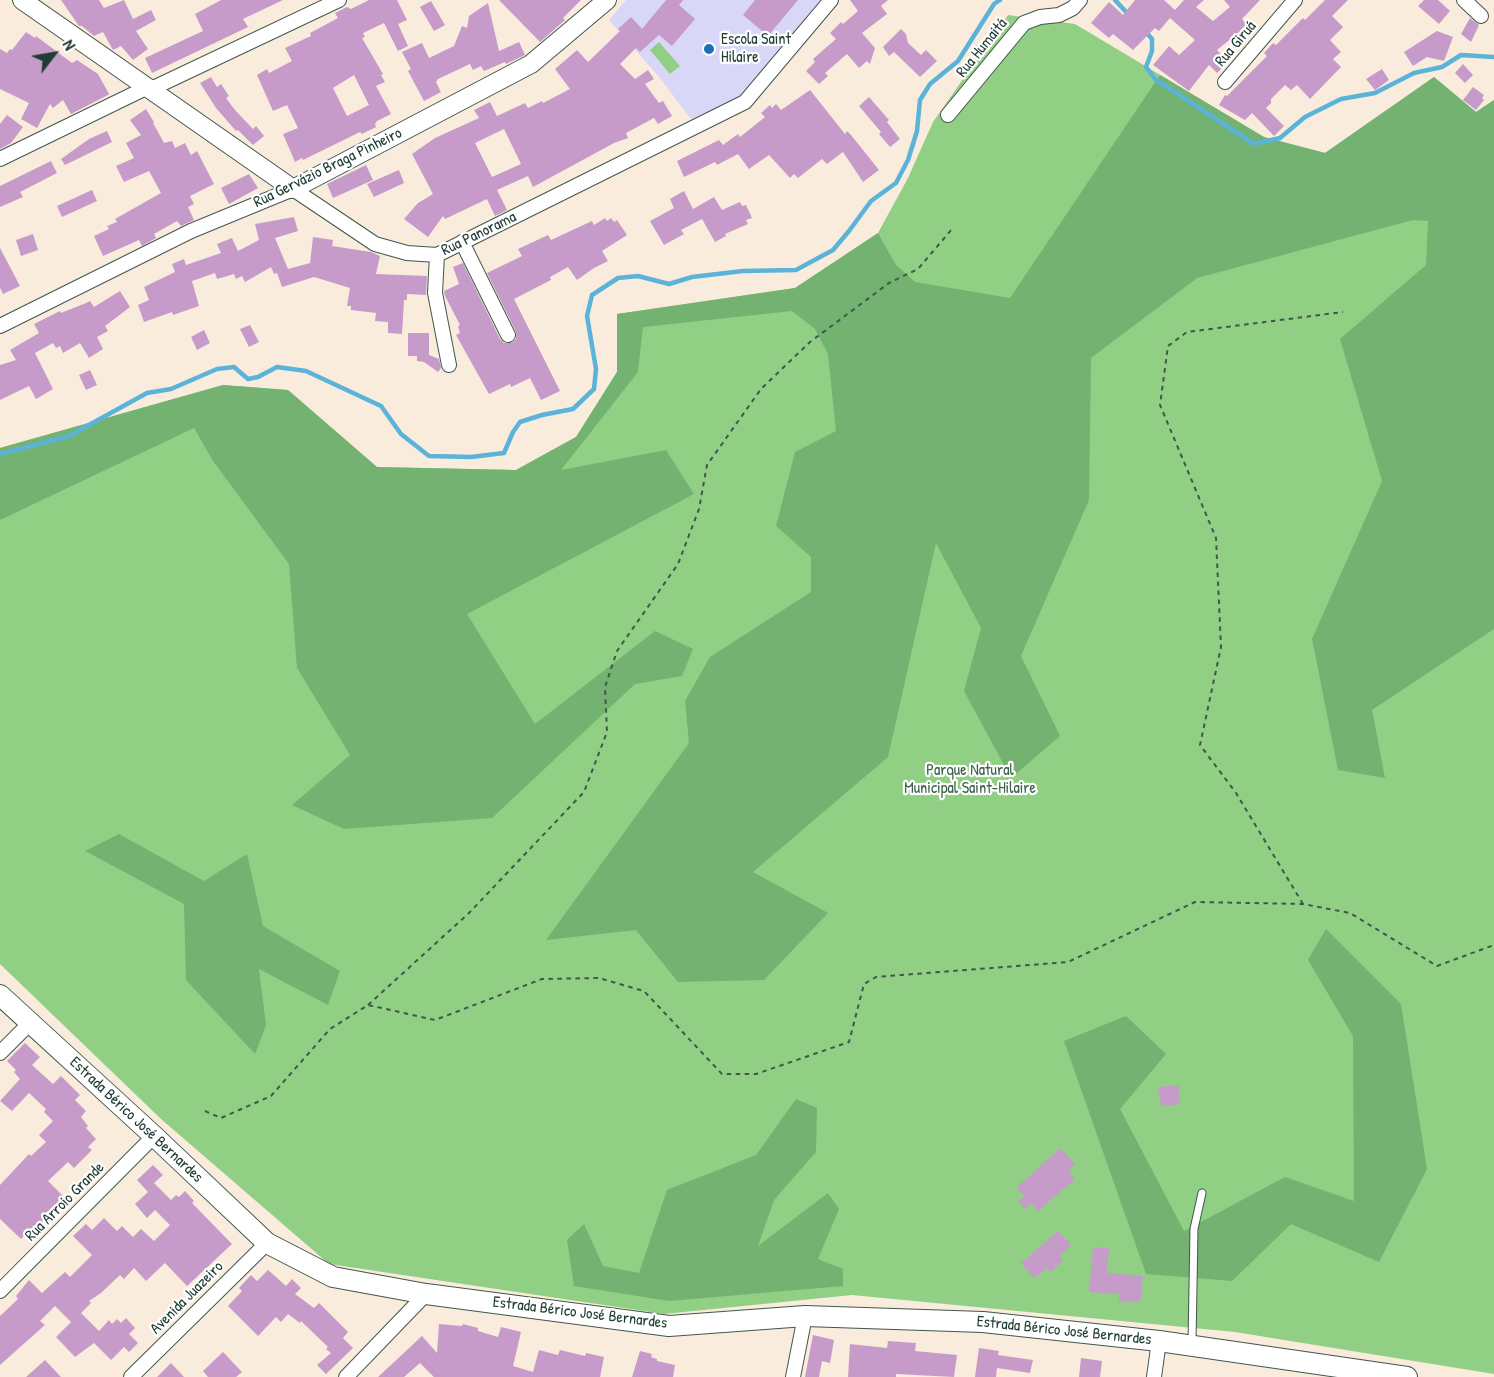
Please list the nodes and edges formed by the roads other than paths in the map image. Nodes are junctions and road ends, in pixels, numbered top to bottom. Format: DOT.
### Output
graph roads {
  1 [pos="22,0"];
  2 [pos="339,0"];
  3 [pos="607,0"];
  4 [pos="831,0"];
  5 [pos="1080,0"];
  6 [pos="1295,0"];
  7 [pos="1464,0"];
  8 [pos="1482,16"];
  9 [pos="1225,82"];
  10 [pos="150,88"];
  11 [pos="948,115"];
  12 [pos="0,159"];
  13 [pos="293,189"];
  14 [pos="462,242"];
  15 [pos="437,255"];
  16 [pos="0,326"];
  17 [pos="508,335"];
  18 [pos="449,365"];
  19 [pos="0,995"];
  20 [pos="31,1022"];
  21 [pos="0,1053"];
  22 [pos="154,1136"];
  23 [pos="1202,1193"];
  24 [pos="267,1243"];
  25 [pos="0,1291"];
  26 [pos="426,1294"];
  27 [pos="805,1316"];
  28 [pos="1159,1341"];
  29 [pos="1192,1346"];
  30 [pos="131,1377"];
  31 [pos="346,1377"];
  32 [pos="793,1377"];
  33 [pos="1154,1377"];
  34 [pos="1407,1377"];
  1 -- 10 [label="street, Rua Panorama"];
  2 -- 10 [label="street"];
  3 -- 13 [label="street, Rua Gervázio Braga Pinheiro"];
  4 -- 14 [label="street, Rua Panorama"];
  5 -- 11 [label="street, Rua Humaitá"];
  6 -- 9 [label="street, Rua Giruá"];
  7 -- 8 [label="street"];
  10 -- 12 [label="street"];
  10 -- 13 [label="street, Rua Panorama"];
  13 -- 15 [label="street, Rua Panorama"];
  13 -- 16 [label="street, Rua Gervázio Braga Pinheiro"];
  14 -- 15 [label="street, Rua Panorama"];
  14 -- 17 [label="street"];
  15 -- 18 [label="street"];
  19 -- 20 [label="main road, Estrada Bérico José Bernardes"];
  20 -- 21 [label="street"];
  20 -- 22 [label="main road, Estrada Bérico José Bernardes"];
  22 -- 24 [label="main road, Estrada Bérico José Bernardes"];
  22 -- 25 [label="street, Rua Arroio Grande"];
  23 -- 29 [label="lane"];
  24 -- 26 [label="main road, Estrada Bérico José Bernardes"];
  24 -- 30 [label="street, Avenida Juazeiro"];
  26 -- 27 [label="main road, Estrada Bérico José Bernardes"];
  26 -- 31 [label="street"];
  27 -- 28 [label="main road, Estrada Bérico José Bernardes"];
  27 -- 32 [label="street"];
  28 -- 29 [label="main road, Estrada Bérico José Bernardes"];
  28 -- 33 [label="street"];
  29 -- 34 [label="main road, Estrada Bérico José Bernardes"];
}
